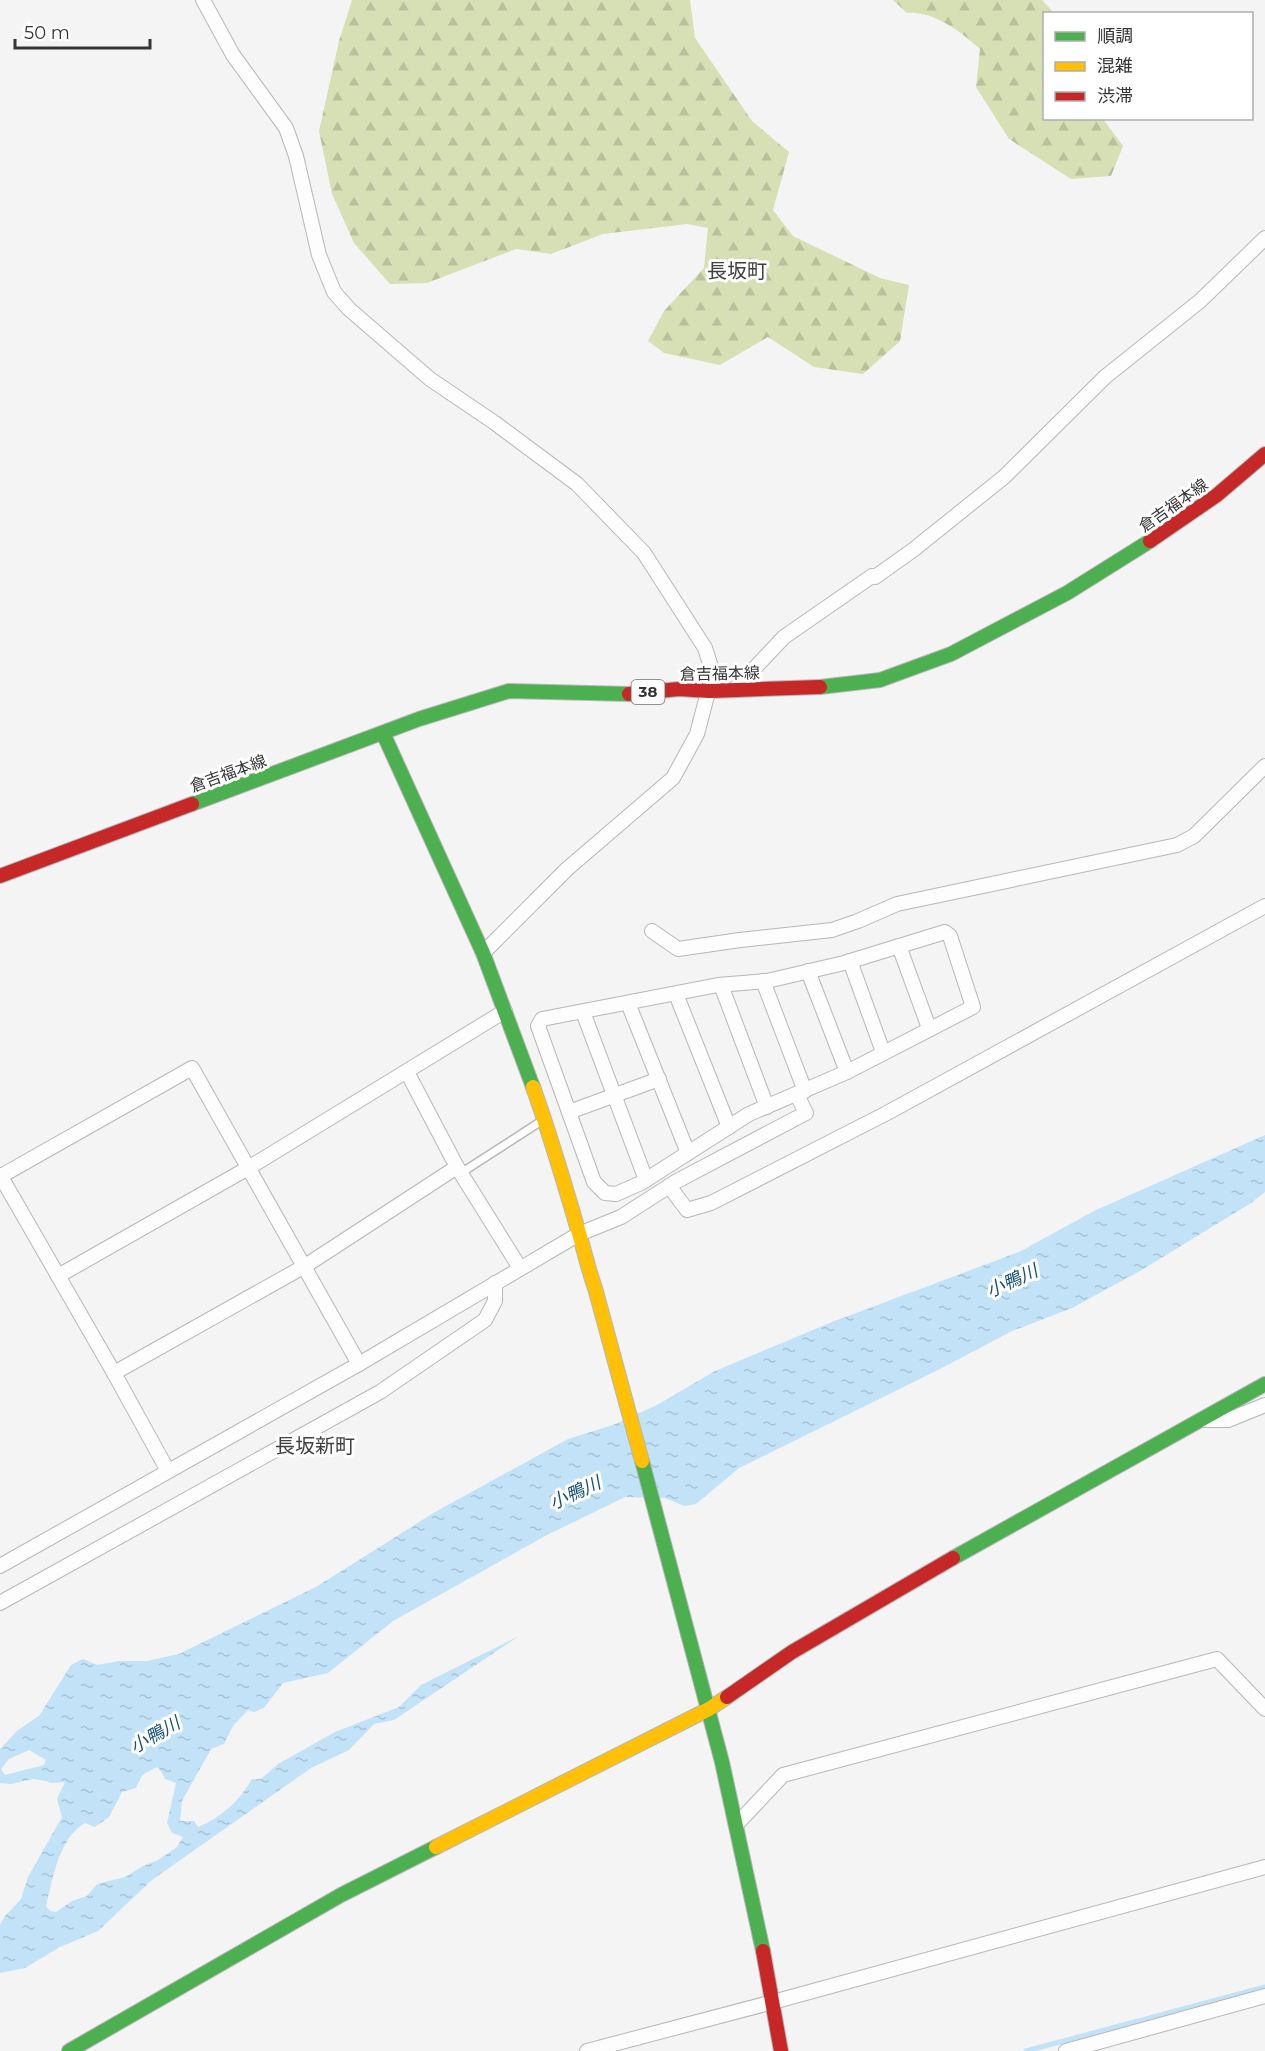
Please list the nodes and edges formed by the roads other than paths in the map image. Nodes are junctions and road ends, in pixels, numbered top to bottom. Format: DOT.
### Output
graph roads {
  1 [pos="203,0"];
  2 [pos="1265,238"];
  3 [pos="1265,454"];
  4 [pos="735,689"];
  5 [pos="709,691"];
  6 [pos="383,733"];
  7 [pos="1265,766"];
  8 [pos="0,876"];
  9 [pos="1265,906"];
  10 [pos="652,931"];
  11 [pos="899,946"];
  12 [pos="483,952"];
  13 [pos="850,961"];
  14 [pos="808,971"];
  15 [pos="764,981"];
  16 [pos="721,985"];
  17 [pos="676,993"];
  18 [pos="628,1003"];
  19 [pos="506,1011"];
  20 [pos="583,1012"];
  21 [pos="929,1028"];
  22 [pos="883,1052"];
  23 [pos="407,1072"];
  24 [pos="847,1072"];
  25 [pos="658,1079"];
  26 [pos="801,1093"];
  27 [pos="614,1096"];
  28 [pos="767,1107"];
  29 [pos="569,1112"];
  30 [pos="545,1119"];
  31 [pos="729,1127"];
  32 [pos="688,1153"];
  33 [pos="250,1167"];
  34 [pos="459,1170"];
  35 [pos="0,1175"];
  36 [pos="646,1180"];
  37 [pos="669,1186"];
  38 [pos="579,1234"];
  39 [pos="305,1266"];
  40 [pos="520,1268"];
  41 [pos="58,1276"];
  42 [pos="495,1283"];
  43 [pos="359,1364"];
  44 [pos="114,1373"];
  45 [pos="1265,1384"];
  46 [pos="1265,1405"];
  47 [pos="1202,1420"];
  48 [pos="168,1471"];
  49 [pos="0,1566"];
  50 [pos="0,1603"];
  51 [pos="709,1709"];
  52 [pos="1265,1709"];
  53 [pos="736,1825"];
  54 [pos="1265,1867"];
  55 [pos="1265,1996"];
  56 [pos="774,2002"];
  57 [pos="69,2051"];
  58 [pos="587,2051"];
  59 [pos="781,2051"];
  60 [pos="1066,2051"];
  1 -- 5 [label="street"];
  2 -- 4 [label="street"];
  3 -- 4 [label="street, 倉吉福本線 / 38"];
  4 -- 5 [label="street, 倉吉福本線 / 38"];
  5 -- 6 [label="street, 倉吉福本線 / 38"];
  5 -- 12 [label="street"];
  6 -- 8 [label="street, 倉吉福本線 / 38"];
  6 -- 12 [label="street"];
  7 -- 10 [label="street"];
  9 -- 37 [label="street"];
  11 -- 13 [label="street"];
  11 -- 21 [label="street"];
  11 -- 21 [label="street"];
  12 -- 19 [label="street"];
  13 -- 14 [label="street"];
  13 -- 22 [label="street"];
  14 -- 15 [label="street"];
  14 -- 24 [label="street"];
  15 -- 16 [label="street"];
  15 -- 26 [label="street"];
  16 -- 17 [label="street"];
  16 -- 28 [label="street"];
  17 -- 18 [label="street"];
  17 -- 31 [label="street"];
  18 -- 20 [label="street"];
  18 -- 25 [label="street"];
  19 -- 23 [label="street"];
  19 -- 30 [label="street"];
  20 -- 27 [label="street"];
  20 -- 29 [label="street"];
  21 -- 22 [label="street"];
  22 -- 24 [label="street"];
  23 -- 33 [label="street"];
  23 -- 34 [label="street"];
  24 -- 26 [label="street"];
  25 -- 27 [label="street"];
  25 -- 32 [label="street"];
  26 -- 28 [label="street"];
  26 -- 37 [label="street"];
  27 -- 29 [label="street"];
  27 -- 36 [label="street"];
  28 -- 31 [label="street"];
  29 -- 36 [label="street"];
  30 -- 34 [label="lane"];
  30 -- 38 [label="street"];
  31 -- 32 [label="street"];
  32 -- 36 [label="street"];
  33 -- 35 [label="street"];
  33 -- 39 [label="street"];
  33 -- 41 [label="street"];
  34 -- 39 [label="street"];
  34 -- 40 [label="street"];
  35 -- 41 [label="street"];
  37 -- 38 [label="street"];
  38 -- 40 [label="street"];
  38 -- 51 [label="street"];
  39 -- 43 [label="street"];
  39 -- 44 [label="street"];
  40 -- 42 [label="street"];
  41 -- 44 [label="street"];
  42 -- 43 [label="street"];
  42 -- 50 [label="street"];
  43 -- 48 [label="street"];
  44 -- 48 [label="street"];
  45 -- 47 [label="street"];
  46 -- 47 [label="street"];
  47 -- 51 [label="street"];
  48 -- 49 [label="street"];
  51 -- 53 [label="street"];
  51 -- 57 [label="street"];
  52 -- 53 [label="street"];
  53 -- 56 [label="street"];
  54 -- 56 [label="street"];
  55 -- 60 [label="street"];
  56 -- 58 [label="street"];
  56 -- 59 [label="street"];
}
